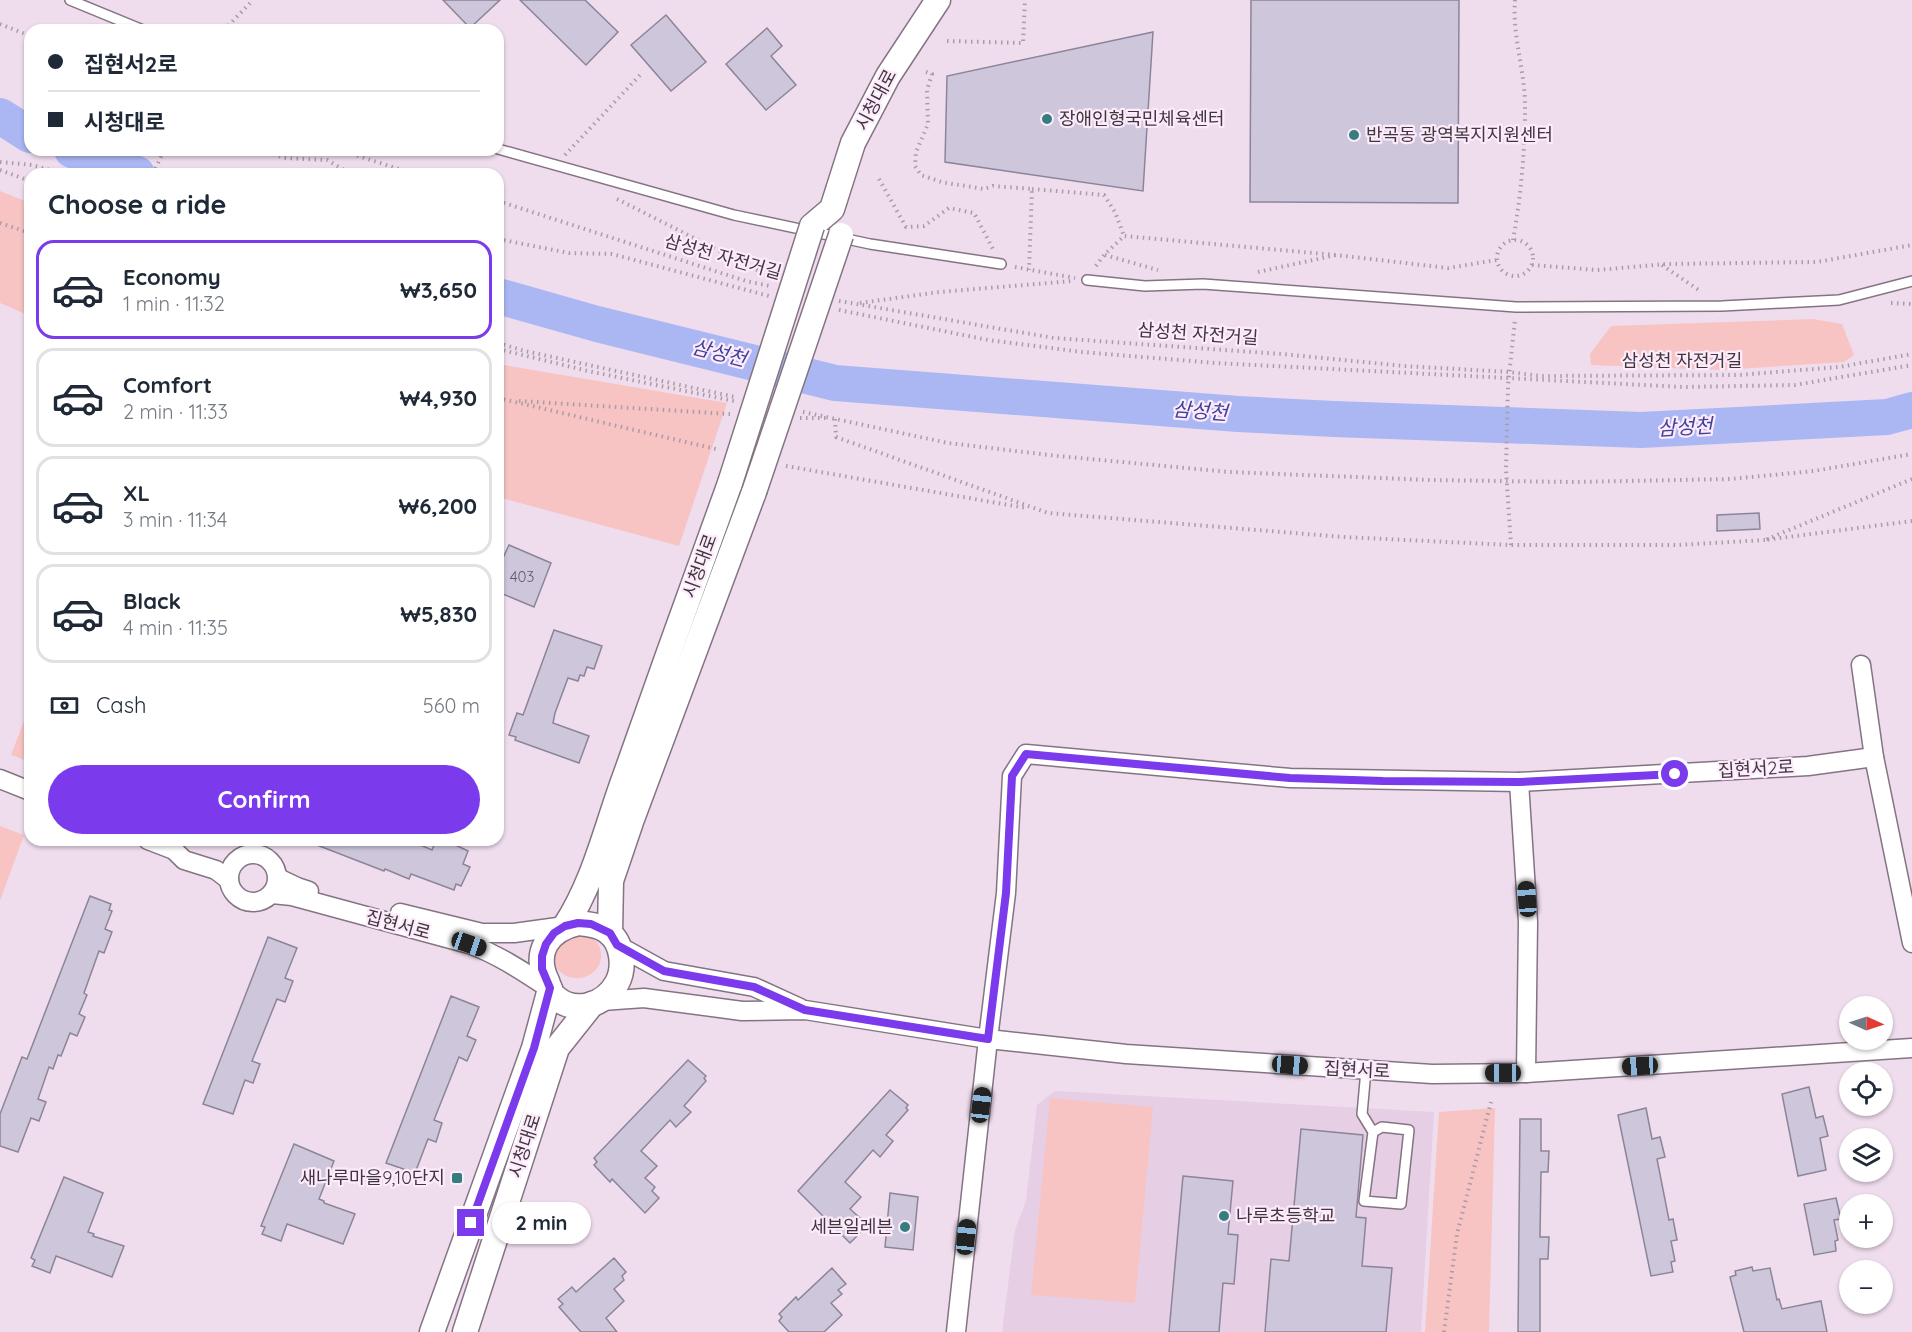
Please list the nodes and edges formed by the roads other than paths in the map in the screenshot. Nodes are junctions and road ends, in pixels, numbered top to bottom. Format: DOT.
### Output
graph roads {
  1 [pos="70,0"];
  2 [pos="938,0"];
  3 [pos="128,24"];
  4 [pos="504,151"];
  5 [pos="832,208"];
  6 [pos="1001,264"];
  7 [pos="1087,280"];
  8 [pos="1912,281"];
  9 [pos="1861,665"];
  10 [pos="1874,757"];
  11 [pos="0,779"];
  12 [pos="1519,782"];
  13 [pos="24,789"];
  14 [pos="164,846"];
  15 [pos="174,850"];
  16 [pos="237,860"];
  17 [pos="229,880"];
  18 [pos="275,886"];
  19 [pos="565,926"];
  20 [pos="613,939"];
  21 [pos="1912,943"];
  22 [pos="550,988"];
  23 [pos="597,1003"];
  24 [pos="805,1010"];
  25 [pos="988,1039"];
  26 [pos="1912,1048"];
  27 [pos="1366,1070"];
  28 [pos="1527,1073"];
  29 [pos="1373,1132"];
  30 [pos="432,1332"];
  31 [pos="465,1332"];
  32 [pos="956,1332"];
  1 -- 3 [label="lane"];
  2 -- 5 [label="street, 시청대로"];
  4 -- 6 [label="lane"];
  5 -- 19 [label="street, 시청대로, bridge"];
  5 -- 20 [label="street, 시청대로, bridge"];
  7 -- 8 [label="lane"];
  9 -- 10 [label="street"];
  10 -- 12 [label="street, 집현서2로"];
  10 -- 21 [label="street"];
  11 -- 13 [label="street"];
  12 -- 25 [label="street, 집현서2로"];
  12 -- 28 [label="street"];
  14 -- 15 [label="street"];
  15 -- 16 [label="street"];
  15 -- 17 [label="street"];
  16 -- 17 [label="street"];
  16 -- 18 [label="street"];
  17 -- 18 [label="street"];
  18 -- 19 [label="street, 집현서로"];
  18 -- 22 [label="street, 집현서로"];
  19 -- 20 [label="street"];
  19 -- 22 [label="street"];
  20 -- 23 [label="street"];
  20 -- 24 [label="street, 집현서로"];
  22 -- 23 [label="street"];
  22 -- 30 [label="street, 시청대로"];
  23 -- 24 [label="street, 집현서로"];
  23 -- 31 [label="street, 시청대로"];
  24 -- 25 [label="street, 집현서로"];
  25 -- 27 [label="street, 집현서로"];
  25 -- 32 [label="street, 집현서2로"];
  26 -- 28 [label="street, 집현서로"];
  27 -- 28 [label="street, 집현서로"];
  27 -- 29 [label="lane"];
  29 -- 29 [label="lane"];
}
